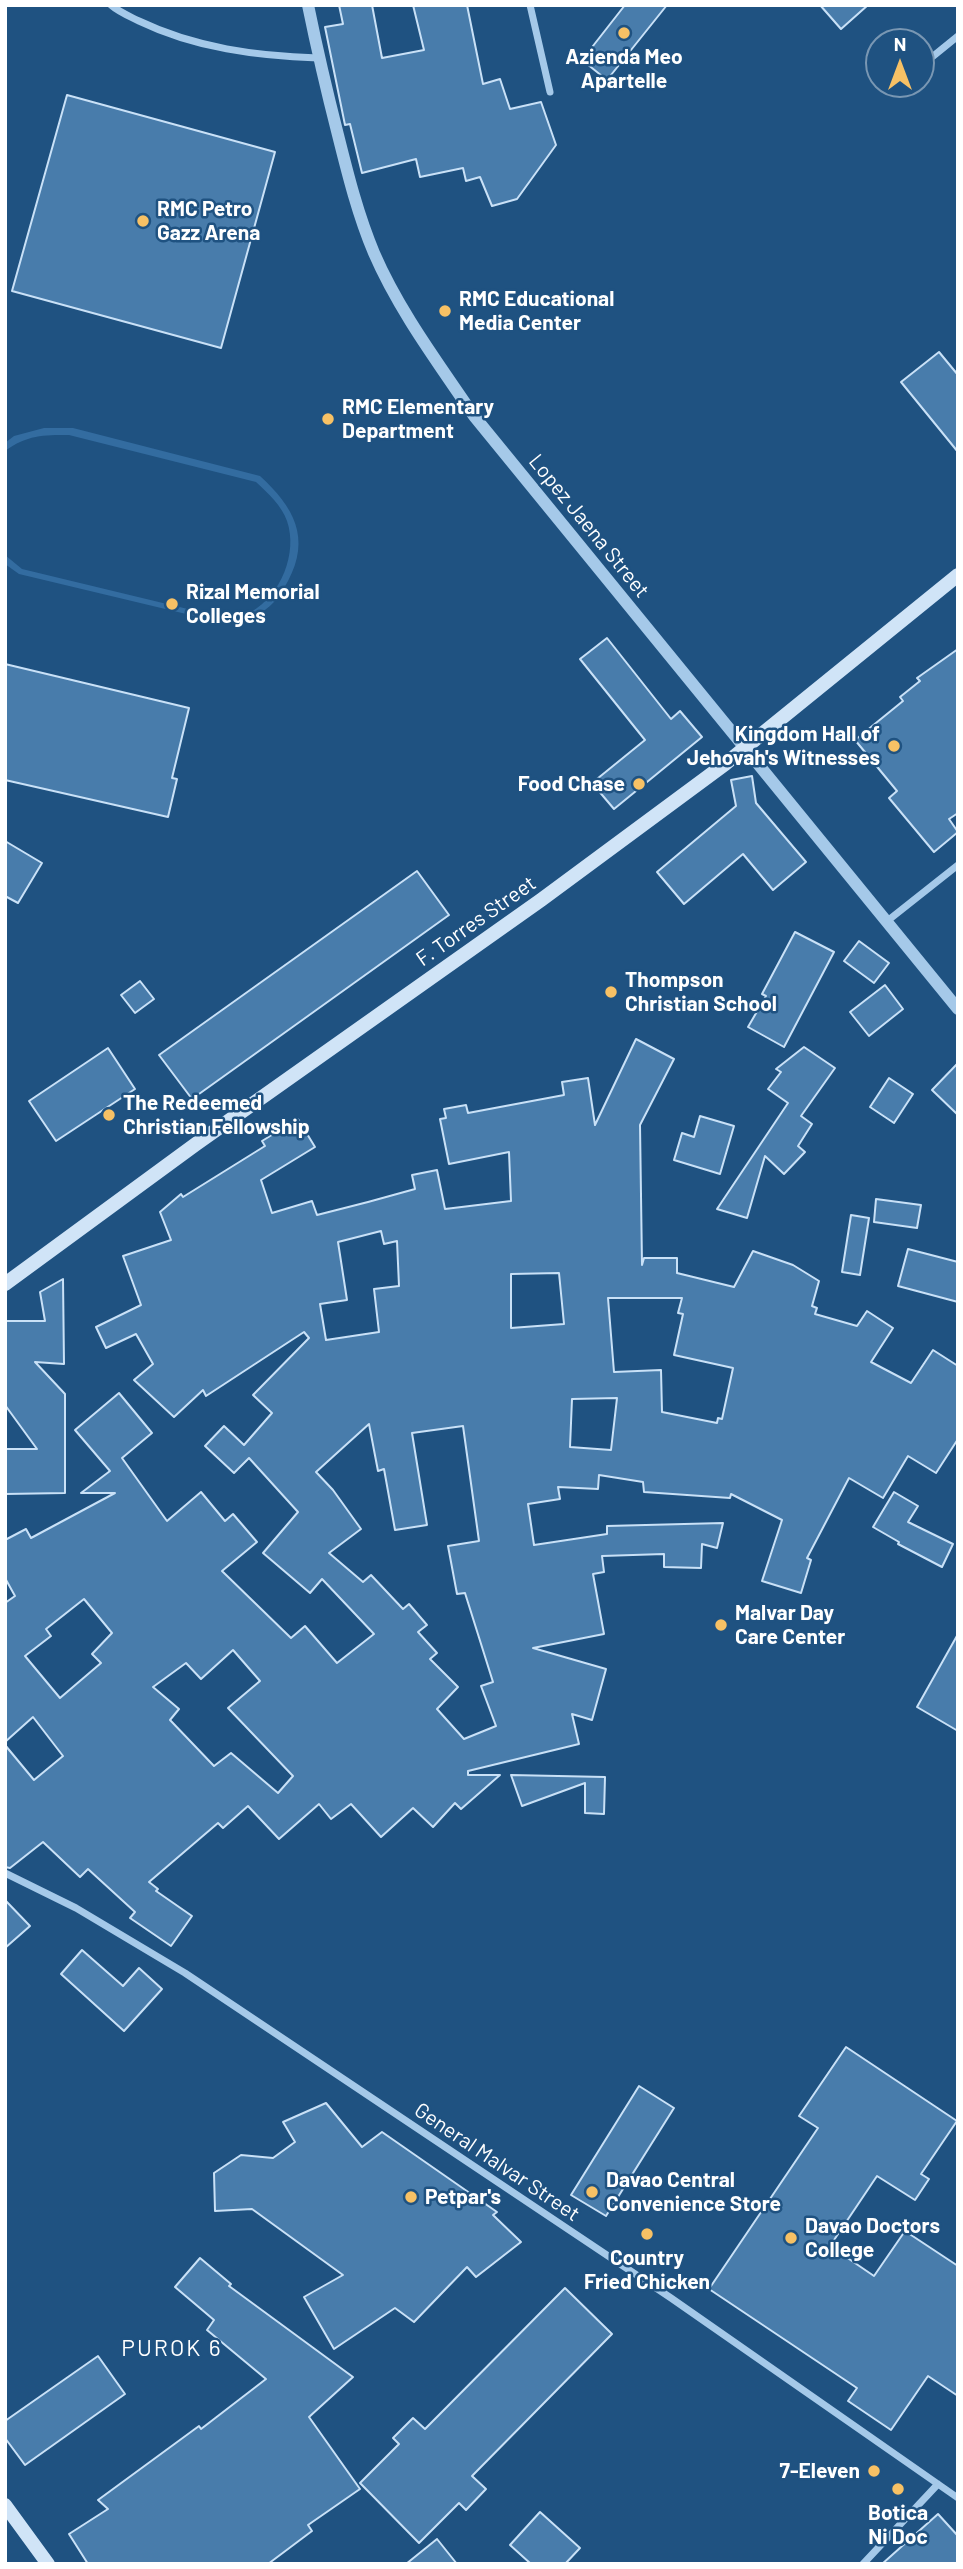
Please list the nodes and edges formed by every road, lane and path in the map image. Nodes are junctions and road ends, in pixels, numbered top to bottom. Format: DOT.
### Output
graph roads {
  1 [pos="111,5"];
  2 [pos="308,5"];
  3 [pos="530,5"];
  4 [pos="958,36"];
  5 [pos="935,55"];
  6 [pos="318,58"];
  7 [pos="550,92"];
  8 [pos="958,575"];
  9 [pos="746,748"];
  10 [pos="958,865"];
  11 [pos="886,923"];
  12 [pos="958,1009"];
  13 [pos="5,1284"];
  14 [pos="5,1873"];
  15 [pos="938,2484"];
  16 [pos="958,2498"];
  17 [pos="5,2505"];
  18 [pos="48,2564"];
  19 [pos="863,2564"];
  1 -- 6 [label="street"];
  2 -- 6 [label="street, Lopez Jaena Street"];
  3 -- 7 [label="street"];
  4 -- 5 [label="street"];
  6 -- 9 [label="street, Lopez Jaena Street"];
  8 -- 9 [label="main road, F. Torres Street"];
  9 -- 11 [label="street, Lopez Jaena Street"];
  9 -- 13 [label="main road, F. Torres Street"];
  10 -- 11 [label="street"];
  11 -- 12 [label="street, Lopez Jaena Street"];
  14 -- 15 [label="street, General Malvar Street"];
  15 -- 16 [label="street, General Malvar Street"];
  15 -- 19 [label="street"];
  17 -- 18 [label="main road"];
}
